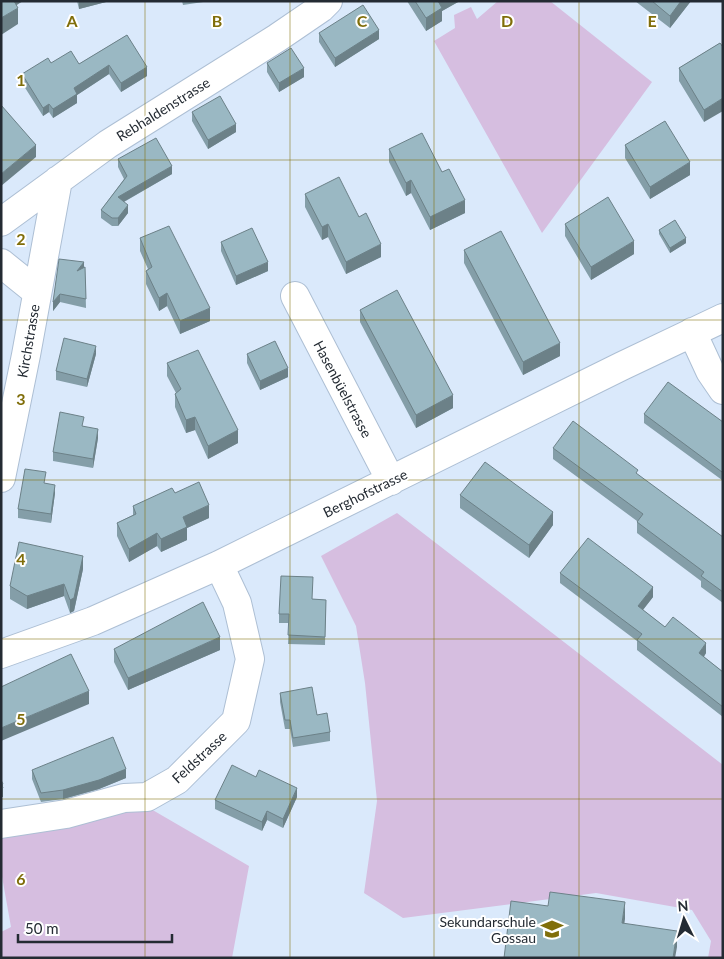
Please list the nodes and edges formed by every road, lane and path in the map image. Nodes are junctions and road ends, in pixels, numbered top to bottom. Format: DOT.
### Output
graph roads {
  1 [pos="328,1"];
  2 [pos="58,180"];
  3 [pos="1,222"];
  4 [pos="1,263"];
  5 [pos="37,292"];
  6 [pos="295,296"];
  7 [pos="723,318"];
  8 [pos="692,332"];
  9 [pos="723,390"];
  10 [pos="1,478"];
  11 [pos="391,481"];
  12 [pos="218,565"];
  13 [pos="1,654"];
  14 [pos="1,824"];
  1 -- 2 [label="street, Rebhaldenstrasse"];
  2 -- 3 [label="street, Rebhaldenstrasse"];
  2 -- 5 [label="street, Kirchstrasse"];
  4 -- 5 [label="street, Kirchstrasse"];
  5 -- 10 [label="street, Kirchstrasse"];
  6 -- 11 [label="street, Hasenbüelstrasse"];
  7 -- 8 [label="street, Berghofstrasse"];
  8 -- 9 [label="street"];
  8 -- 11 [label="street, Berghofstrasse"];
  11 -- 12 [label="street, Berghofstrasse"];
  12 -- 13 [label="street, Berghofstrasse"];
  12 -- 14 [label="street, Feldstrasse"];
}
